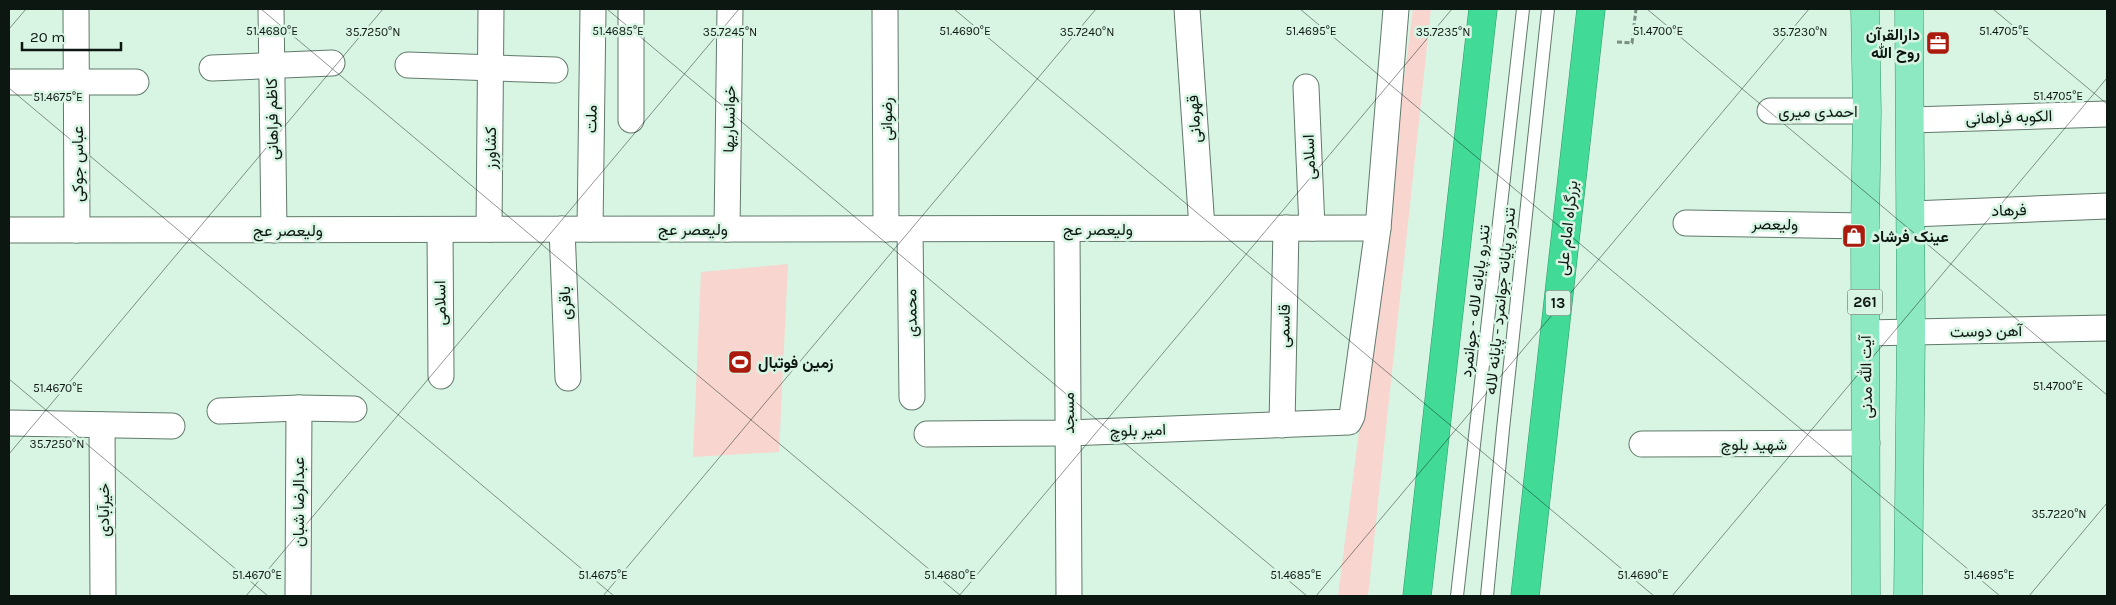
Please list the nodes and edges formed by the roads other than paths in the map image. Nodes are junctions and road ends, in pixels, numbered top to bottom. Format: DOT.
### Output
graph roads {
  1 [pos="76,9"];
  2 [pos="271,9"];
  3 [pos="490,9"];
  4 [pos="593,9"];
  5 [pos="631,9"];
  6 [pos="730,9"];
  7 [pos="885,9"];
  8 [pos="1187,9"];
  9 [pos="1396,9"];
  10 [pos="1483,9"];
  11 [pos="1523,9"];
  12 [pos="1548,9"];
  13 [pos="1591,9"];
  14 [pos="1865,9"];
  15 [pos="1910,9"];
  16 [pos="332,63"];
  17 [pos="272,65"];
  18 [pos="408,65"];
  19 [pos="212,68"];
  20 [pos="490,68"];
  21 [pos="555,70"];
  22 [pos="77,81"];
  23 [pos="9,82"];
  24 [pos="136,82"];
  25 [pos="1306,87"];
  26 [pos="1770,111"];
  27 [pos="1867,111"];
  28 [pos="2107,114"];
  29 [pos="631,120"];
  30 [pos="1910,120"];
  31 [pos="2107,206"];
  32 [pos="1912,214"];
  33 [pos="1686,223"];
  34 [pos="1865,226"];
  35 [pos="1202,228"];
  36 [pos="1286,228"];
  37 [pos="1312,228"];
  38 [pos="1378,228"];
  39 [pos="489,229"];
  40 [pos="562,229"];
  41 [pos="590,229"];
  42 [pos="727,229"];
  43 [pos="898,229"];
  44 [pos="1067,229"];
  45 [pos="9,230"];
  46 [pos="77,230"];
  47 [pos="274,230"];
  48 [pos="440,230"];
  49 [pos="2107,328"];
  50 [pos="1911,332"];
  51 [pos="1866,333"];
  52 [pos="441,376"];
  53 [pos="568,378"];
  54 [pos="912,397"];
  55 [pos="299,408"];
  56 [pos="354,409"];
  57 [pos="220,411"];
  58 [pos="9,423"];
  59 [pos="102,424"];
  60 [pos="1282,425"];
  61 [pos="172,426"];
  62 [pos="1068,432"];
  63 [pos="927,434"];
  64 [pos="1867,443"];
  65 [pos="1642,444"];
  66 [pos="103,596"];
  67 [pos="298,596"];
  68 [pos="1069,596"];
  69 [pos="1417,596"];
  70 [pos="1457,596"];
  71 [pos="1487,596"];
  72 [pos="1525,596"];
  73 [pos="1866,596"];
  74 [pos="1908,596"];
  1 -- 22 [label="street, عباس جوکی"];
  2 -- 17 [label="street, کاظم فراهانی"];
  3 -- 20 [label="street, کشاورز"];
  4 -- 41 [label="street, ملت"];
  5 -- 29 [label="street"];
  6 -- 42 [label="street, خوانساریها"];
  7 -- 43 [label="street, رضوانی"];
  8 -- 35 [label="street, قهرمانی"];
  9 -- 38 [label="street"];
  10 -- 69 [label="highway"];
  11 -- 70 [label="lane, تندرو پایانه لاله - جوانمرد"];
  12 -- 71 [label="lane, تندرو پایانه جوانمرد - پایانه لاله"];
  13 -- 72 [label="highway, بزرگراه امام علی / 13"];
  14 -- 27 [label="main road, آیت الله مدنی / 261"];
  15 -- 30 [label="main road"];
  16 -- 17 [label="street"];
  17 -- 19 [label="street"];
  17 -- 47 [label="street, کاظم فراهانی"];
  18 -- 20 [label="street"];
  20 -- 21 [label="street"];
  20 -- 39 [label="street, کشاورز"];
  22 -- 23 [label="street"];
  22 -- 24 [label="street"];
  22 -- 46 [label="street, عباس جوکی"];
  25 -- 37 [label="street, اسلامی"];
  26 -- 27 [label="street, احمدی میری"];
  27 -- 34 [label="main road, آیت الله مدنی / 261"];
  28 -- 30 [label="street, الکوبه فراهانی"];
  30 -- 32 [label="main road"];
  31 -- 32 [label="street, فرهاد"];
  32 -- 50 [label="main road"];
  33 -- 34 [label="street, ولیعصر"];
  34 -- 51 [label="main road, آیت الله مدنی / 261"];
  35 -- 36 [label="street, ولیعصر عج"];
  35 -- 44 [label="street, ولیعصر عج"];
  36 -- 37 [label="street, ولیعصر عج"];
  36 -- 60 [label="street, قاسمی"];
  37 -- 38 [label="street, ولیعصر عج"];
  38 -- 60 [label="street, امیر بلوچ"];
  39 -- 40 [label="street, ولیعصر عج"];
  39 -- 48 [label="street, ولیعصر عج"];
  40 -- 41 [label="street, ولیعصر عج"];
  40 -- 53 [label="street, باقری"];
  41 -- 42 [label="street, ولیعصر عج"];
  42 -- 43 [label="street, ولیعصر عج"];
  43 -- 44 [label="street, ولیعصر عج"];
  43 -- 54 [label="street, محمدی"];
  44 -- 62 [label="street, مسجد"];
  45 -- 46 [label="street, ولیعصر عج"];
  46 -- 47 [label="street, ولیعصر عج"];
  47 -- 48 [label="street, ولیعصر عج"];
  48 -- 52 [label="street, اسلامی"];
  49 -- 50 [label="street, آهن دوست"];
  50 -- 51 [label="street, آهن دوست"];
  50 -- 74 [label="main road"];
  51 -- 64 [label="main road, آیت الله مدنی / 261"];
  55 -- 56 [label="street"];
  55 -- 57 [label="street"];
  55 -- 67 [label="street, عبدالرضا شبان"];
  58 -- 59 [label="street"];
  59 -- 61 [label="street"];
  59 -- 66 [label="street, خیرآبادی"];
  60 -- 62 [label="street, امیر بلوچ"];
  62 -- 63 [label="street, امیر بلوچ"];
  62 -- 68 [label="street, مسجد"];
  64 -- 65 [label="street, شهید بلوچ"];
  64 -- 73 [label="main road, آیت الله مدنی / 261"];
}
